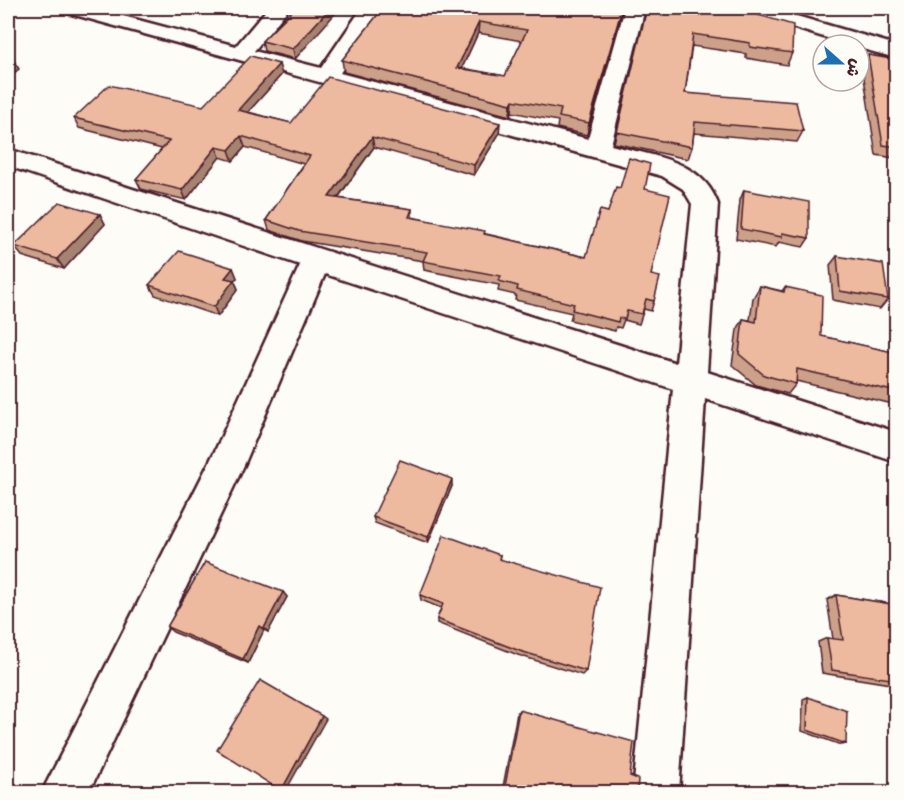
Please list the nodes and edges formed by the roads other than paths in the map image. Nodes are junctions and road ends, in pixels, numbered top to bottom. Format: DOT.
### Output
graph roads {
  1 [pos="71,8"];
  2 [pos="279,8"];
  3 [pos="372,8"];
  4 [pos="635,8"];
  5 [pos="749,8"];
  6 [pos="793,8"];
  7 [pos="897,36"];
  8 [pos="897,52"];
  9 [pos="240,54"];
  10 [pos="327,76"];
  11 [pos="597,150"];
  12 [pos="8,157"];
  13 [pos="316,260"];
  14 [pos="689,378"];
  15 [pos="897,447"];
  16 [pos="65,792"];
  17 [pos="656,792"];
  1 -- 9 [label="street"];
  2 -- 9 [label="street"];
  3 -- 10 [label="street"];
  4 -- 11 [label="street"];
  5 -- 8 [label="street"];
  6 -- 7 [label="street"];
  9 -- 10 [label="street"];
  10 -- 11 [label="street"];
  11 -- 14 [label="street"];
  12 -- 13 [label="street"];
  13 -- 14 [label="street"];
  13 -- 16 [label="street"];
  14 -- 15 [label="street"];
  14 -- 17 [label="street"];
}
